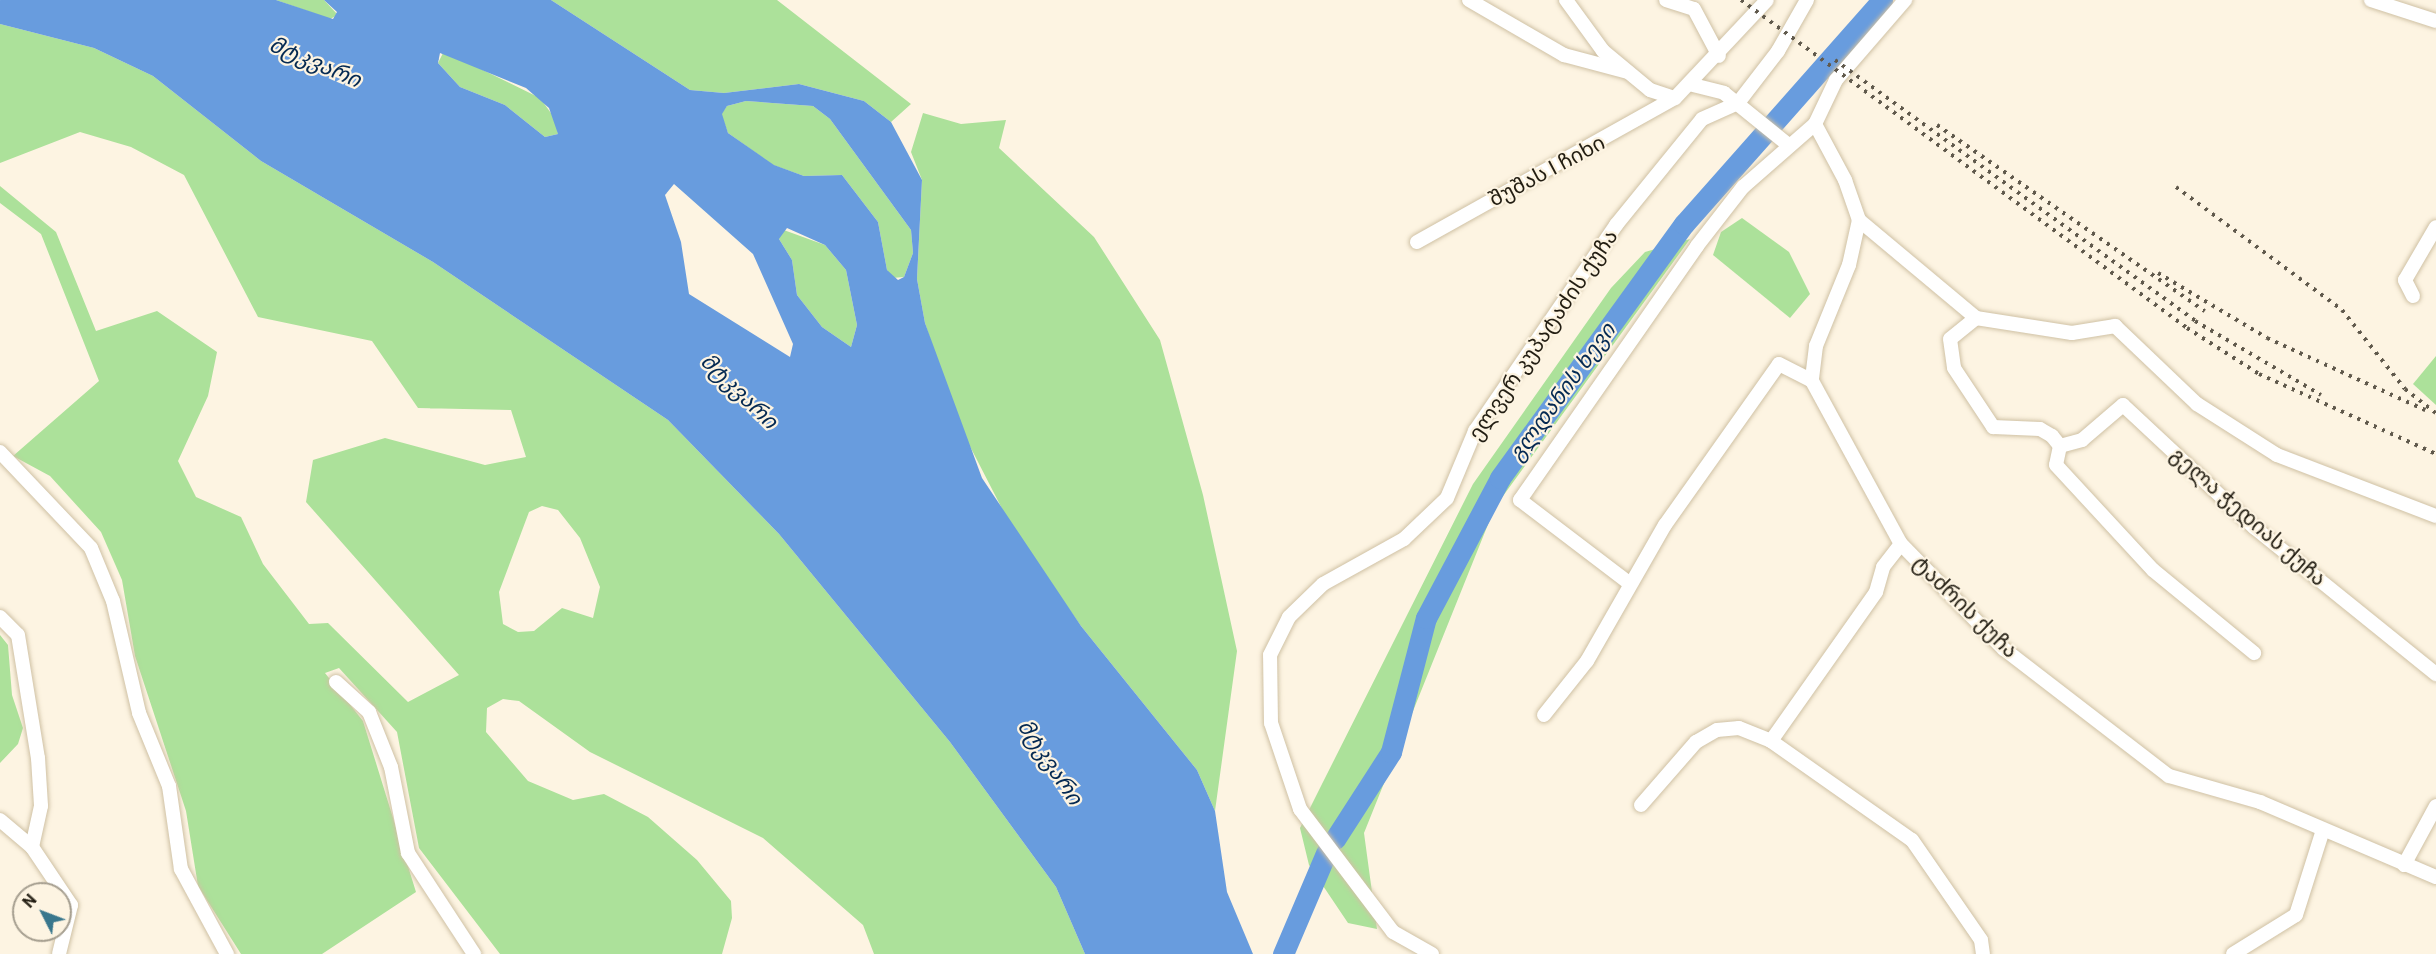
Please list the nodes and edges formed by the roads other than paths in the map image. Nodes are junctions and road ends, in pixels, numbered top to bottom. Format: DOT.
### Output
graph roads {
  1 [pos="1469,0"];
  2 [pos="1566,0"];
  3 [pos="1666,0"];
  4 [pos="1767,0"];
  5 [pos="1807,0"];
  6 [pos="1905,0"];
  7 [pos="2371,0"];
  8 [pos="2436,21"];
  9 [pos="1719,56"];
  10 [pos="1628,72"];
  11 [pos="1693,85"];
  12 [pos="1675,98"];
  13 [pos="1742,105"];
  14 [pos="1815,124"];
  15 [pos="1782,140"];
  16 [pos="1858,220"];
  17 [pos="2436,226"];
  18 [pos="1417,242"];
  19 [pos="2413,296"];
  20 [pos="1976,318"];
  21 [pos="1812,381"];
  22 [pos="2060,446"];
  23 [pos="0,452"];
  24 [pos="2436,516"];
  25 [pos="1901,544"];
  26 [pos="1629,583"];
  27 [pos="0,617"];
  28 [pos="2254,653"];
  29 [pos="2436,674"];
  30 [pos="336,682"];
  31 [pos="1544,716"];
  32 [pos="1771,741"];
  33 [pos="1641,805"];
  34 [pos="2436,806"];
  35 [pos="0,820"];
  36 [pos="2323,830"];
  37 [pos="32,847"];
  38 [pos="2404,865"];
  39 [pos="2436,877"];
  40 [pos="59,954"];
  41 [pos="227,954"];
  42 [pos="474,954"];
  43 [pos="1432,954"];
  44 [pos="1983,954"];
  45 [pos="2233,954"];
  1 -- 10 [label="street"];
  2 -- 10 [label="street"];
  3 -- 9 [label="street"];
  4 -- 9 [label="street, შუშას I ჩიხი"];
  5 -- 13 [label="street, ელვერ კუპატაძის ქუჩა"];
  6 -- 14 [label="street"];
  7 -- 8 [label="street"];
  9 -- 11 [label="street, შუშას I ჩიხი"];
  10 -- 12 [label="street"];
  11 -- 12 [label="street, შუშას I ჩიხი"];
  11 -- 13 [label="street"];
  12 -- 18 [label="street, შუშას I ჩიხი"];
  13 -- 15 [label="street"];
  13 -- 43 [label="street, ელვერ კუპატაძის ქუჩა"];
  14 -- 15 [label="street"];
  14 -- 16 [label="street"];
  15 -- 26 [label="street"];
  16 -- 20 [label="street"];
  16 -- 21 [label="street"];
  17 -- 19 [label="street"];
  20 -- 22 [label="street"];
  20 -- 24 [label="street"];
  21 -- 25 [label="street, ტაძრის ქუჩა"];
  21 -- 26 [label="street"];
  22 -- 28 [label="street"];
  22 -- 29 [label="street, გელა ჭედიას ქუჩა"];
  23 -- 41 [label="street"];
  25 -- 32 [label="street"];
  25 -- 36 [label="street, ტაძრის ქუჩა"];
  26 -- 31 [label="street"];
  27 -- 37 [label="street"];
  30 -- 42 [label="street"];
  32 -- 33 [label="street"];
  32 -- 44 [label="street"];
  34 -- 38 [label="street"];
  35 -- 37 [label="street"];
  36 -- 38 [label="street, ტაძრის ქუჩა"];
  36 -- 45 [label="street"];
  37 -- 40 [label="street"];
  38 -- 39 [label="street, ტაძრის ქუჩა"];
}
